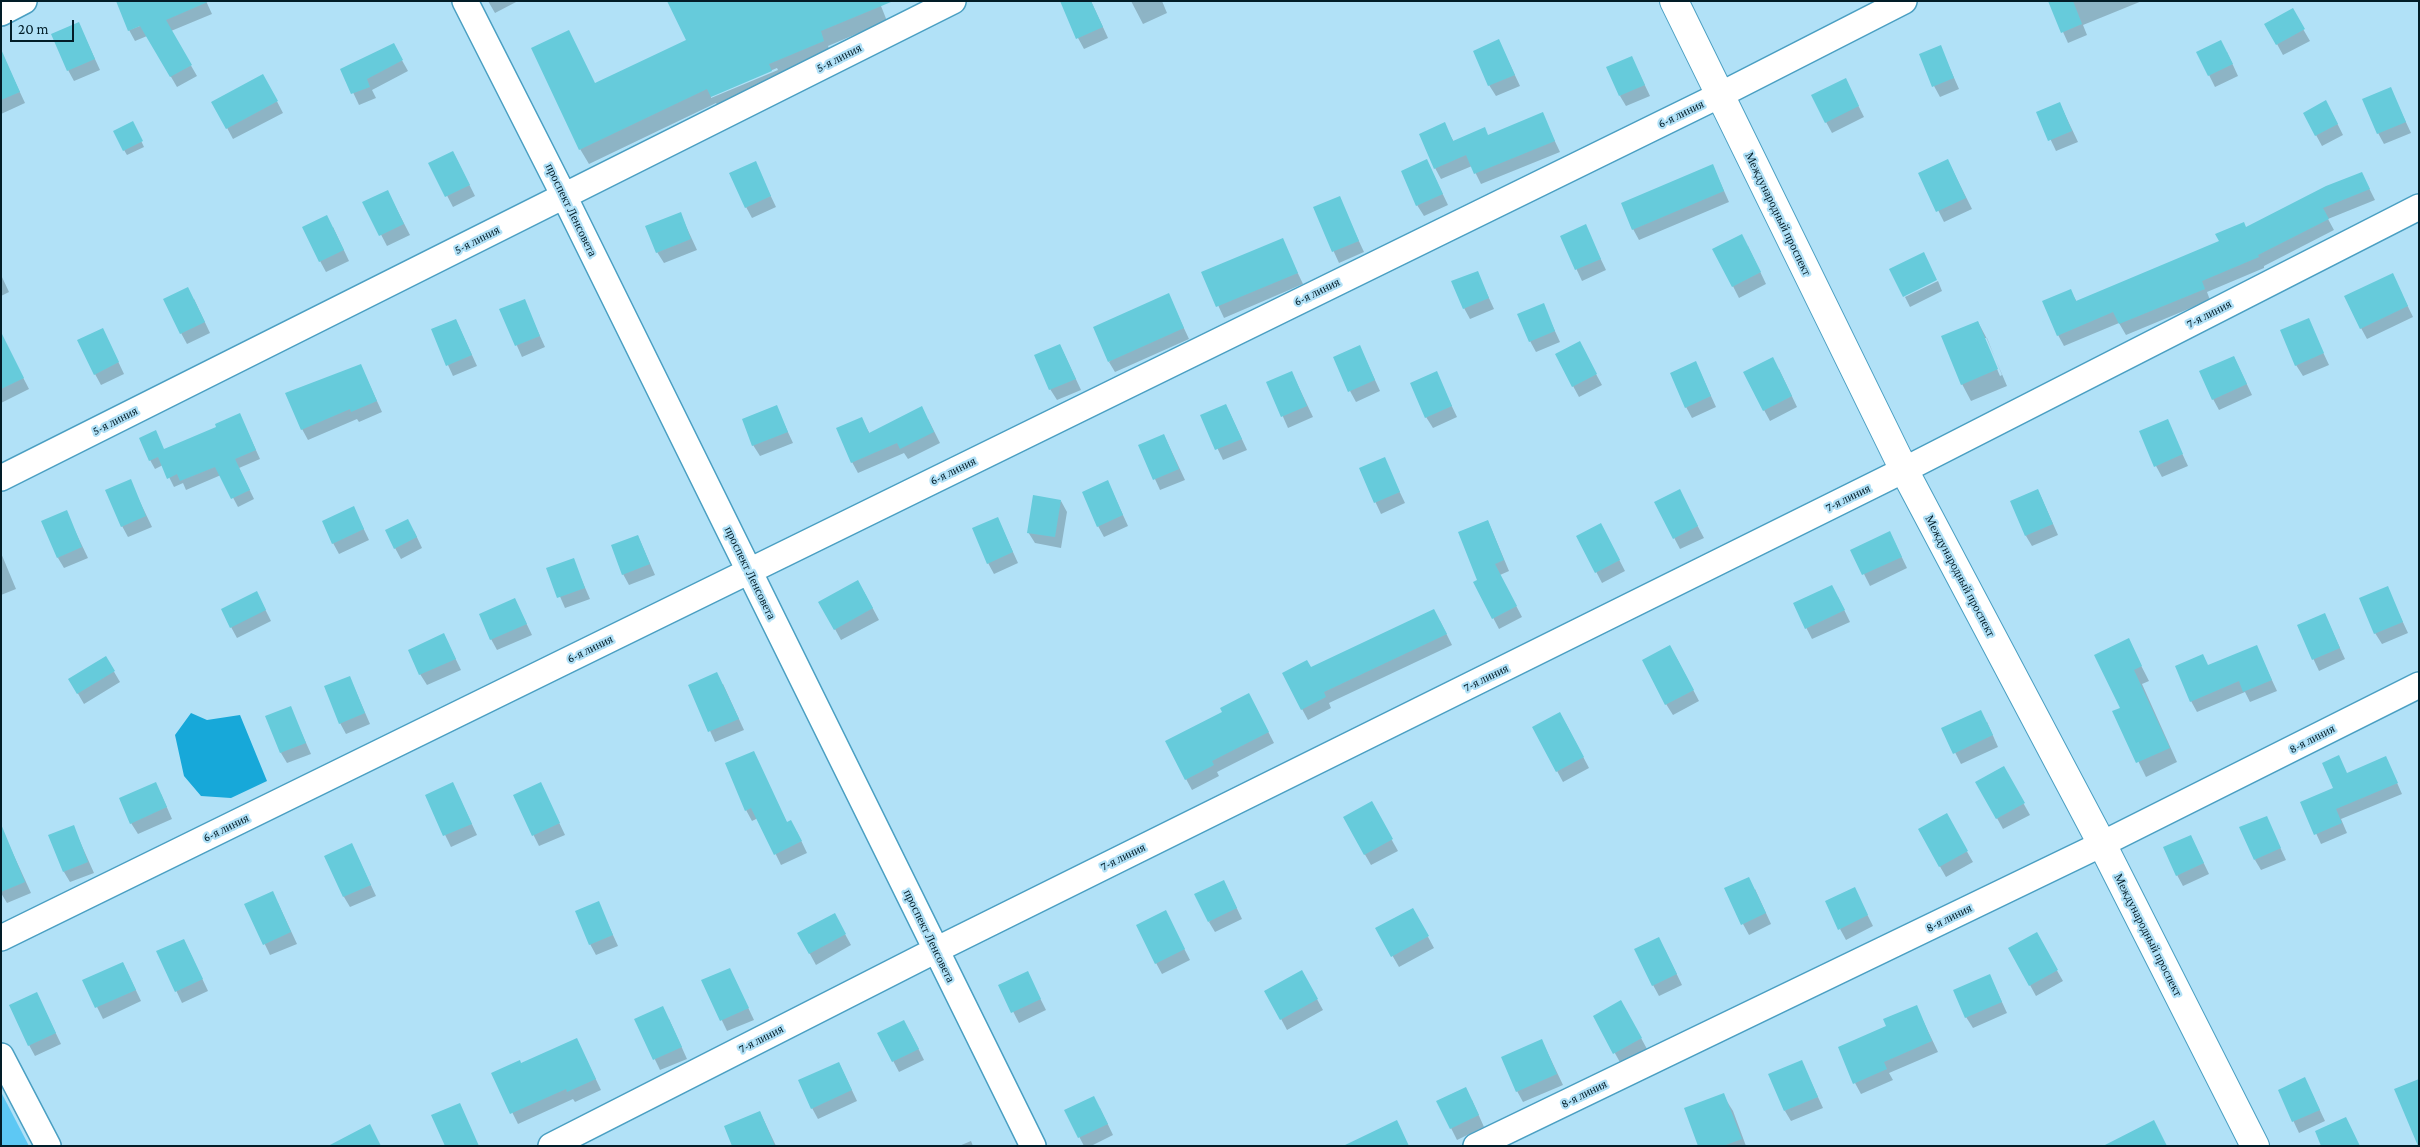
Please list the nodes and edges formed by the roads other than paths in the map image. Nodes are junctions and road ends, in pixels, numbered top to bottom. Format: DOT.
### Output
graph roads {
  1 [pos="24,1"];
  2 [pos="465,1"];
  3 [pos="953,1"];
  4 [pos="1674,1"];
  5 [pos="1904,1"];
  6 [pos="1,12"];
  7 [pos="1720,95"];
  8 [pos="564,196"];
  9 [pos="2419,207"];
  10 [pos="1904,470"];
  11 [pos="1,478"];
  12 [pos="749,571"];
  13 [pos="2419,685"];
  14 [pos="2102,844"];
  15 [pos="1,938"];
  16 [pos="936,950"];
  17 [pos="1,1056"];
  18 [pos="48,1146"];
  19 [pos="551,1146"];
  20 [pos="1033,1146"];
  21 [pos="1476,1146"];
  22 [pos="2256,1146"];
  1 -- 6 [label="street"];
  2 -- 8 [label="street, проспект Ленсовета"];
  3 -- 8 [label="street, 5-я линия"];
  4 -- 7 [label="street, Международный проспект"];
  5 -- 7 [label="street, 6-я линия"];
  7 -- 10 [label="street, Международный проспект"];
  7 -- 12 [label="street, 6-я линия"];
  8 -- 11 [label="street, 5-я линия"];
  8 -- 12 [label="street, проспект Ленсовета"];
  9 -- 10 [label="street, 7-я линия"];
  10 -- 14 [label="street, Международный проспект"];
  10 -- 16 [label="street, 7-я линия"];
  12 -- 15 [label="street, 6-я линия"];
  12 -- 16 [label="street, проспект Ленсовета"];
  13 -- 14 [label="street, 8-я линия"];
  14 -- 21 [label="street, 8-я линия"];
  14 -- 22 [label="street, Международный проспект"];
  16 -- 19 [label="street, 7-я линия"];
  16 -- 20 [label="street, проспект Ленсовета"];
  17 -- 18 [label="street"];
}
